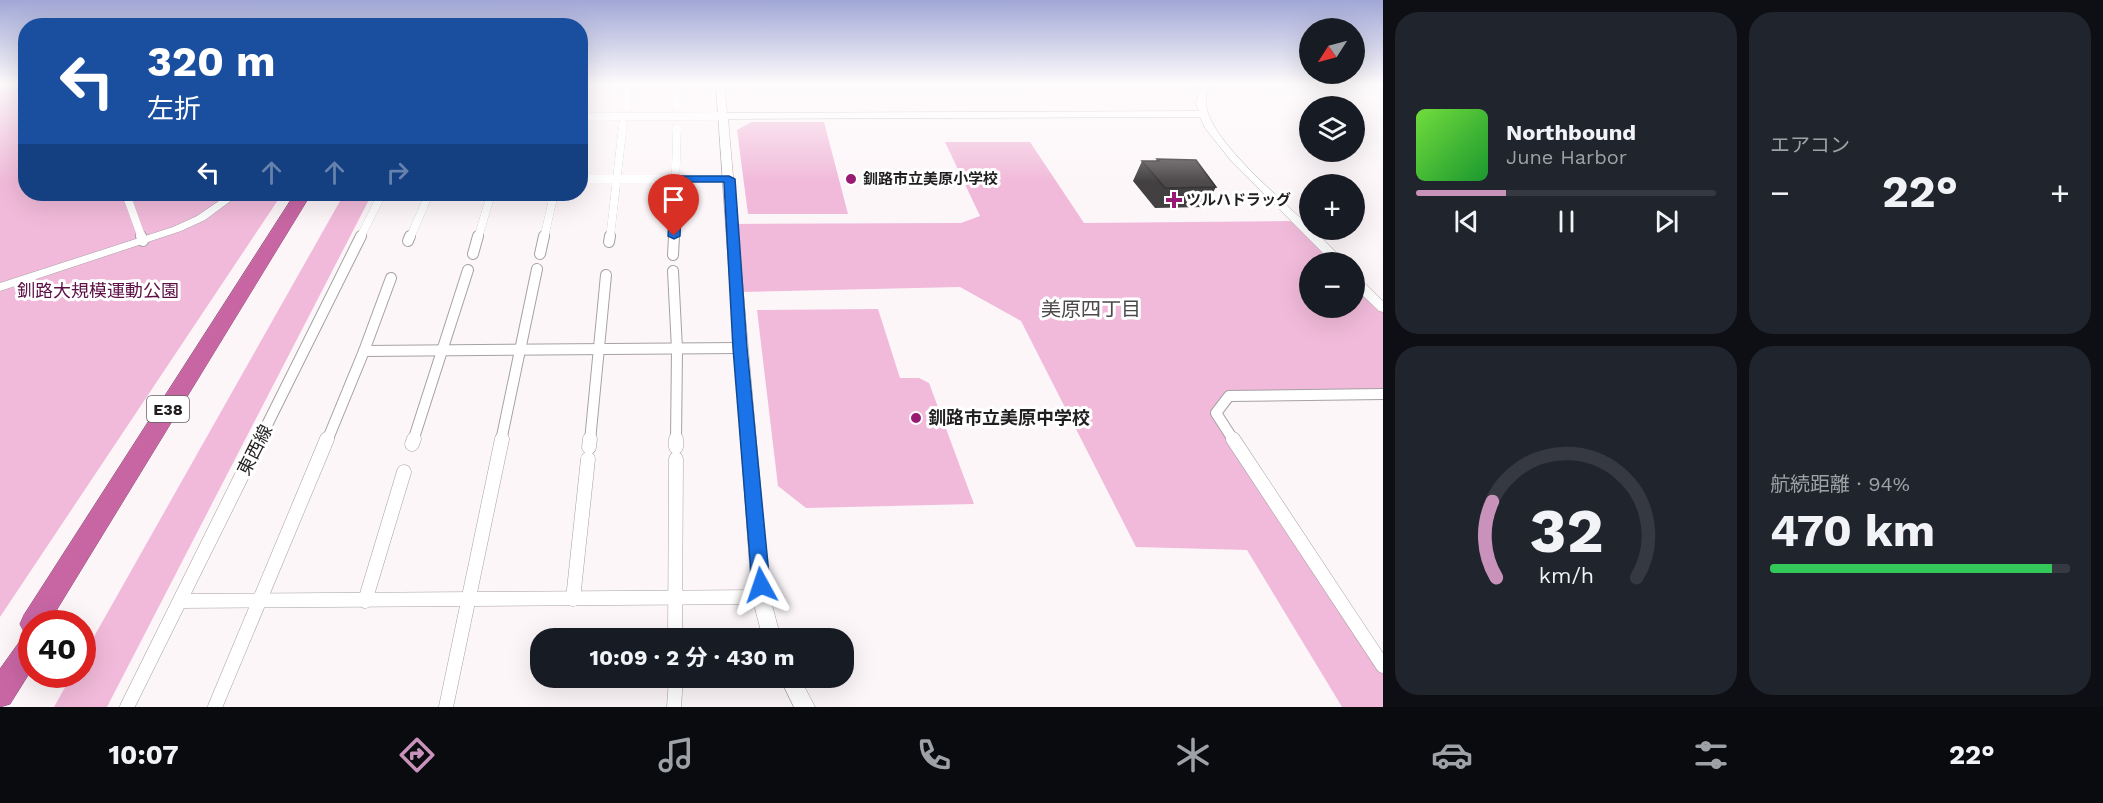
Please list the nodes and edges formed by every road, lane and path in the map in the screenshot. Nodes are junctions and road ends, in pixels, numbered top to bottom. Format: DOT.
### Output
graph roads {
  1 [pos="722,116"];
  2 [pos="1203,116"];
  3 [pos="588,117"];
  4 [pos="623,124"];
  5 [pos="677,128"];
  6 [pos="588,179"];
  7 [pos="677,179"];
  8 [pos="729,179"];
  9 [pos="617,180"];
  10 [pos="129,201"];
  11 [pos="225,201"];
  12 [pos="299,201"];
  13 [pos="307,201"];
  14 [pos="379,201"];
  15 [pos="426,201"];
  16 [pos="489,201"];
  17 [pos="552,201"];
  18 [pos="143,241"];
  19 [pos="408,241"];
  20 [pos="609,242"];
  21 [pos="1328,252"];
  22 [pos="473,254"];
  23 [pos="540,254"];
  24 [pos="674,255"];
  25 [pos="537,269"];
  26 [pos="468,270"];
  27 [pos="674,271"];
  28 [pos="606,275"];
  29 [pos="391,278"];
  30 [pos="0,287"];
  31 [pos="1365,291"];
  32 [pos="1383,308"];
  33 [pos="740,348"];
  34 [pos="677,349"];
  35 [pos="521,350"];
  36 [pos="599,350"];
  37 [pos="364,351"];
  38 [pos="442,351"];
  39 [pos="1383,394"];
  40 [pos="412,444"];
  41 [pos="404,472"];
  42 [pos="675,597"];
  43 [pos="761,597"];
  44 [pos="468,599"];
  45 [pos="573,599"];
  46 [pos="180,601"];
  47 [pos="366,601"];
  48 [pos="260,602"];
  49 [pos="41,610"];
  50 [pos="53,610"];
  51 [pos="675,628"];
  52 [pos="769,628"];
  53 [pos="18,647"];
  54 [pos="18,666"];
  55 [pos="1383,666"];
  56 [pos="0,676"];
  57 [pos="675,688"];
  58 [pos="795,688"];
  59 [pos="0,694"];
  60 [pos="127,707"];
  61 [pos="215,707"];
  62 [pos="446,707"];
  63 [pos="674,707"];
  64 [pos="805,707"];
  1 -- 3 [label="street"];
  1 -- 8 [label="street"];
  2 -- 21 [label="street"];
  4 -- 9 [label="street"];
  5 -- 7 [label="street"];
  6 -- 9 [label="street"];
  7 -- 8 [label="street"];
  7 -- 9 [label="street"];
  7 -- 24 [label="street"];
  8 -- 33 [label="street"];
  9 -- 20 [label="street"];
  10 -- 18 [label="street"];
  11 -- 18 [label="street"];
  12 -- 49 [label="highway, E38"];
  13 -- 50 [label="highway, E38"];
  14 -- 46 [label="street, 東西線"];
  15 -- 19 [label="street"];
  16 -- 22 [label="street"];
  17 -- 23 [label="street"];
  18 -- 30 [label="street"];
  25 -- 35 [label="street"];
  26 -- 38 [label="street"];
  27 -- 34 [label="street"];
  28 -- 36 [label="street"];
  29 -- 37 [label="street"];
  31 -- 32 [label="street"];
  33 -- 34 [label="street"];
  33 -- 43 [label="street"];
  34 -- 36 [label="street"];
  34 -- 42 [label="street"];
  35 -- 36 [label="street"];
  35 -- 38 [label="street"];
  35 -- 44 [label="street"];
  36 -- 45 [label="street"];
  37 -- 38 [label="street"];
  37 -- 48 [label="street"];
  38 -- 40 [label="street"];
  39 -- 55 [label="street"];
  41 -- 47 [label="street"];
  42 -- 43 [label="street"];
  42 -- 45 [label="street"];
  42 -- 51 [label="street"];
  43 -- 52 [label="street"];
  44 -- 45 [label="street"];
  44 -- 47 [label="street"];
  44 -- 62 [label="street"];
  46 -- 48 [label="street"];
  46 -- 60 [label="street, 東西線"];
  47 -- 48 [label="street"];
  48 -- 61 [label="street"];
  53 -- 56 [label="highway, E38"];
  54 -- 59 [label="highway"];
  57 -- 63 [label="street"];
  58 -- 64 [label="street"];
}
